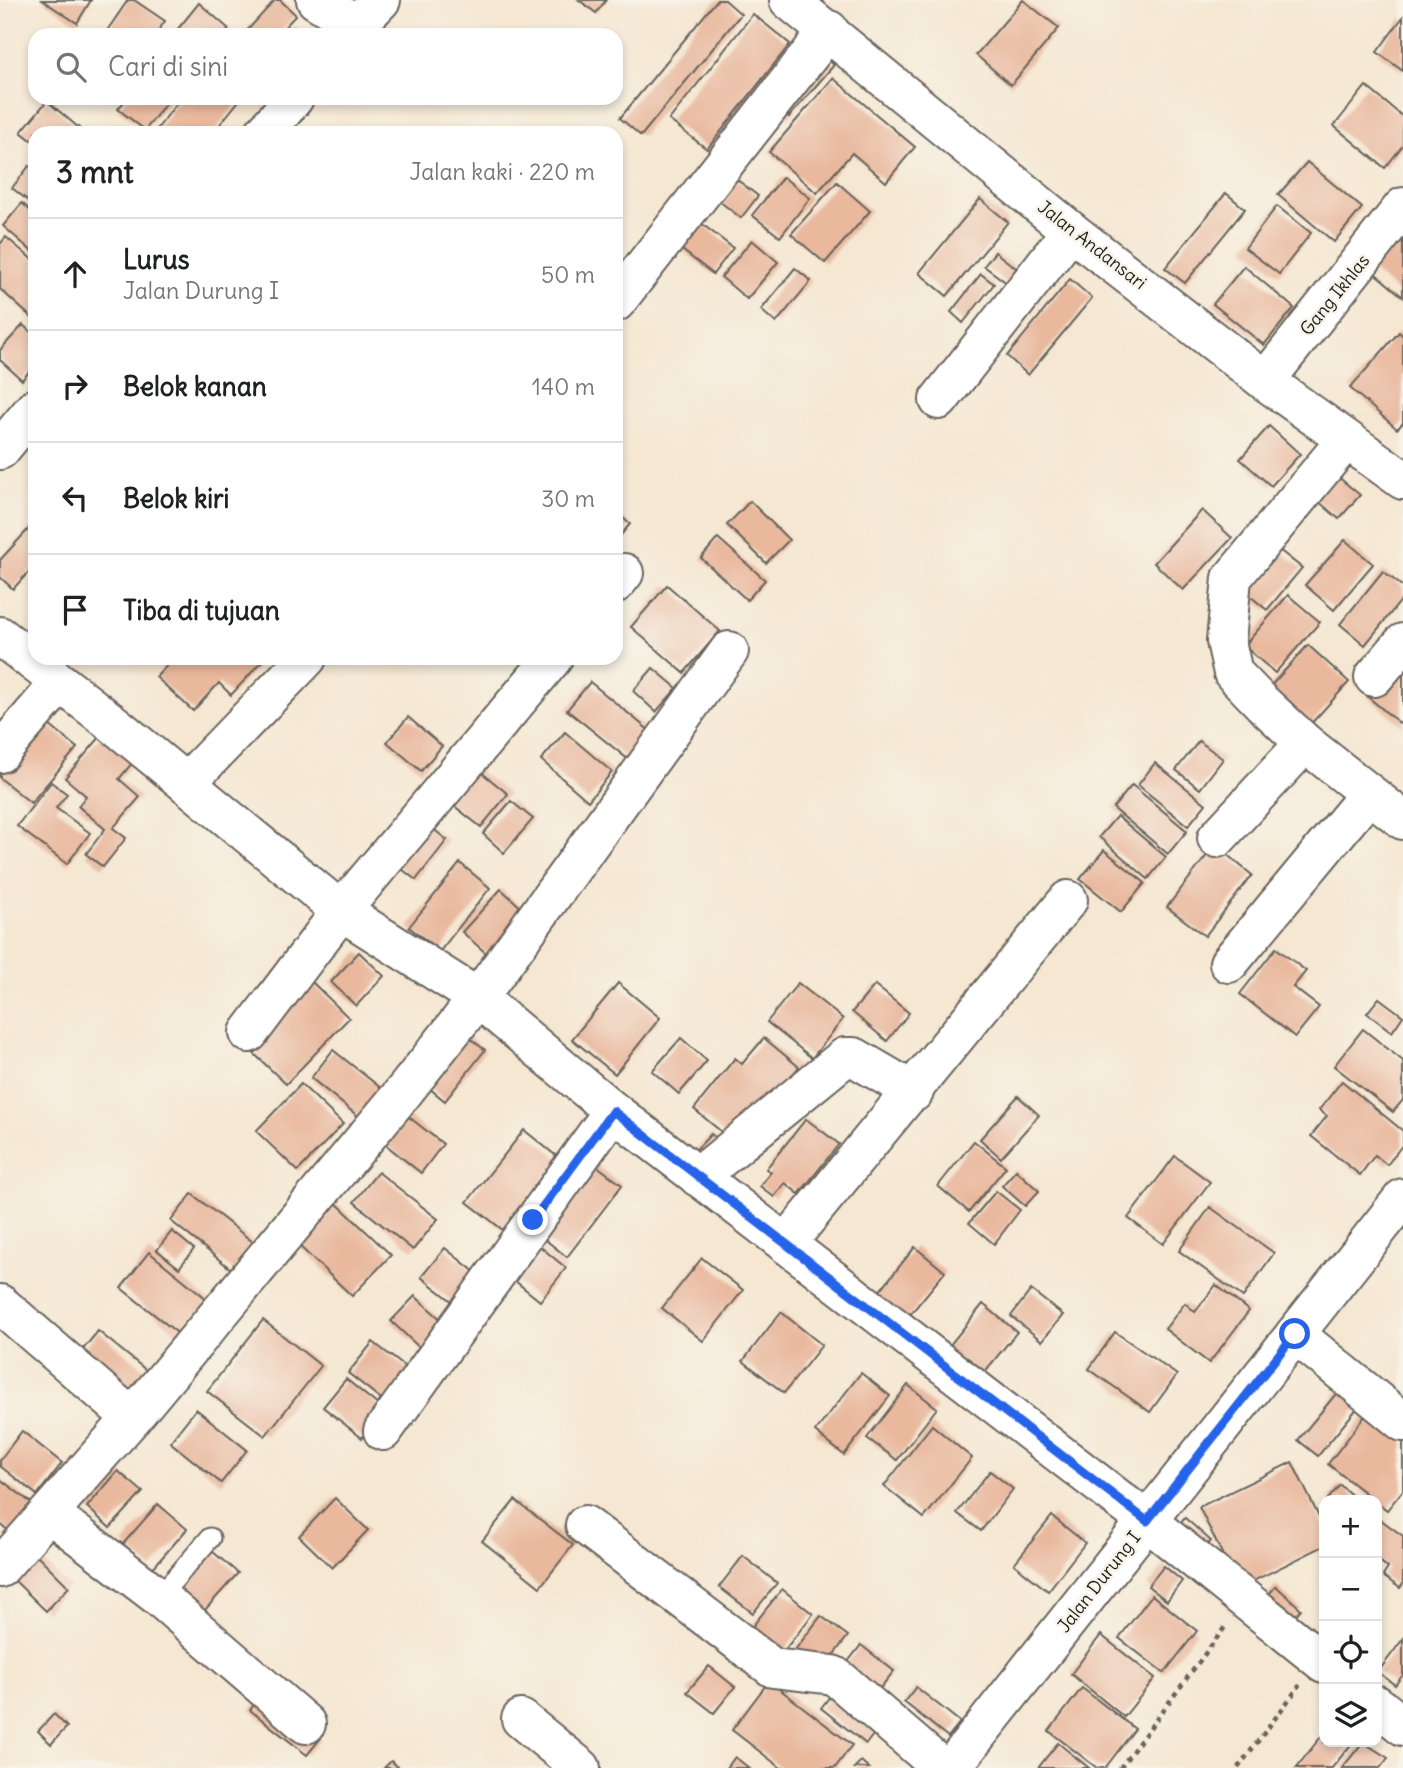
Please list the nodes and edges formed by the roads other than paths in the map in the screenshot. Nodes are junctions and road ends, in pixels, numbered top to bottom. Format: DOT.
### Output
graph roads {
  1 [pos="316,0"];
  2 [pos="789,0"];
  3 [pos="361,20"];
  4 [pos="829,30"];
  5 [pos="288,105"];
  6 [pos="270,126"];
  7 [pos="1403,207"];
  8 [pos="1071,231"];
  9 [pos="623,293"];
  10 [pos="1265,381"];
  11 [pos="939,400"];
  12 [pos="28,416"];
  13 [pos="1346,440"];
  14 [pos="0,450"];
  15 [pos="1399,469"];
  16 [pos="0,636"];
  17 [pos="1403,643"];
  18 [pos="729,651"];
  19 [pos="28,658"];
  20 [pos="37,665"];
  21 [pos="300,665"];
  22 [pos="547,665"];
  23 [pos="1374,677"];
  24 [pos="60,683"];
  25 [pos="1305,743"];
  26 [pos="0,753"];
  27 [pos="186,783"];
  28 [pos="1369,794"];
  29 [pos="1403,820"];
  30 [pos="1217,838"];
  31 [pos="1068,900"];
  32 [pos="341,911"];
  33 [pos="1229,963"];
  34 [pos="478,998"];
  35 [pos="249,1033"];
  36 [pos="914,1092"];
  37 [pos="613,1111"];
  38 [pos="698,1177"];
  39 [pos="1403,1198"];
  40 [pos="786,1244"];
  41 [pos="0,1304"];
  42 [pos="1295,1334"];
  43 [pos="132,1418"];
  44 [pos="1403,1422"];
  45 [pos="383,1431"];
  46 [pos="49,1513"];
  47 [pos="1147,1521"];
  48 [pos="585,1525"];
  49 [pos="210,1538"];
  50 [pos="0,1568"];
  51 [pos="159,1597"];
  52 [pos="1319,1659"];
  53 [pos="1382,1709"];
  54 [pos="521,1719"];
  55 [pos="306,1724"];
  56 [pos="1403,1726"];
  57 [pos="581,1768"];
  58 [pos="942,1768"];
  59 [pos="951,1768"];
  1 -- 3 [label="street"];
  2 -- 4 [label="street, Jalan Andansari"];
  4 -- 8 [label="street, Jalan Andansari"];
  4 -- 9 [label="street"];
  5 -- 6 [label="street"];
  7 -- 10 [label="street, Gang Ikhlas"];
  8 -- 10 [label="street, Jalan Andansari"];
  8 -- 11 [label="street"];
  10 -- 13 [label="street, Jalan Andansari"];
  12 -- 14 [label="street"];
  13 -- 15 [label="street, Jalan Andansari"];
  13 -- 25 [label="street"];
  16 -- 19 [label="street"];
  17 -- 23 [label="street"];
  18 -- 34 [label="street"];
  20 -- 24 [label="street"];
  21 -- 27 [label="street"];
  22 -- 32 [label="street"];
  24 -- 26 [label="street"];
  24 -- 27 [label="street"];
  25 -- 28 [label="street"];
  25 -- 30 [label="street"];
  27 -- 32 [label="street"];
  28 -- 29 [label="street"];
  28 -- 33 [label="street"];
  31 -- 36 [label="street"];
  32 -- 34 [label="street"];
  32 -- 35 [label="street"];
  34 -- 37 [label="street"];
  34 -- 43 [label="street"];
  36 -- 38 [label="street"];
  36 -- 40 [label="street"];
  37 -- 38 [label="street"];
  37 -- 45 [label="street"];
  38 -- 40 [label="street"];
  39 -- 42 [label="street, Jalan Durung I"];
  40 -- 47 [label="street"];
  41 -- 43 [label="street"];
  42 -- 44 [label="street"];
  42 -- 47 [label="street, Jalan Durung I"];
  43 -- 46 [label="street"];
  46 -- 50 [label="street"];
  46 -- 51 [label="street"];
  47 -- 52 [label="street"];
  47 -- 59 [label="street, Jalan Durung I"];
  48 -- 58 [label="street"];
  49 -- 51 [label="lane"];
  51 -- 55 [label="street"];
  53 -- 56 [label="street"];
  54 -- 57 [label="street"];
}
